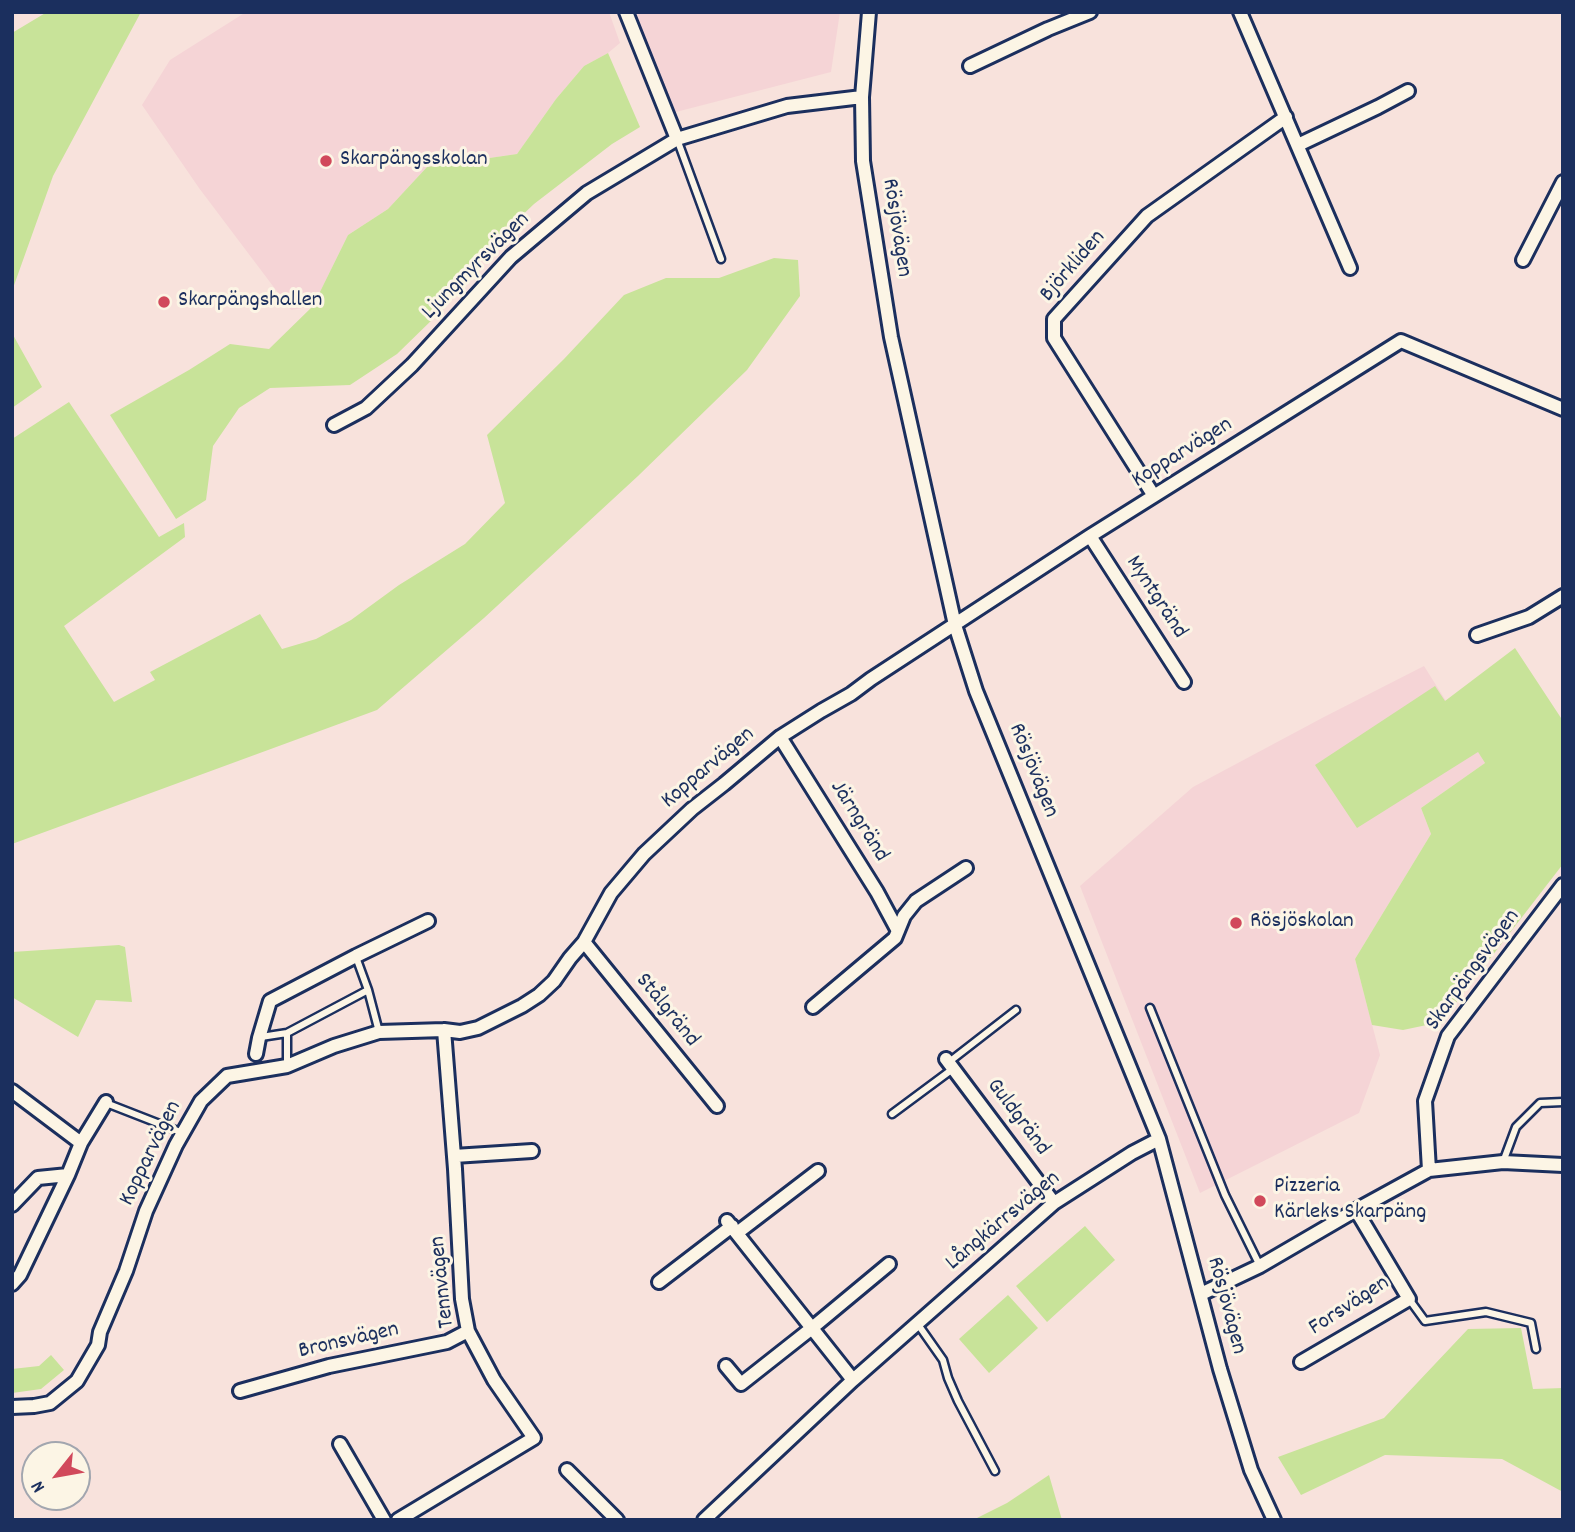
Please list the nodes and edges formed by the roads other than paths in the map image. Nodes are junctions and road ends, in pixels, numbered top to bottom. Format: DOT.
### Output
graph roads {
  1 [pos="626,12"];
  2 [pos="869,12"];
  3 [pos="1090,12"];
  4 [pos="1240,12"];
  5 [pos="970,66"];
  6 [pos="1408,91"];
  7 [pos="862,97"];
  8 [pos="1286,117"];
  9 [pos="677,138"];
  10 [pos="1298,145"];
  11 [pos="1563,182"];
  12 [pos="721,258"];
  13 [pos="1523,260"];
  14 [pos="1350,268"];
  15 [pos="1563,409"];
  16 [pos="334,425"];
  17 [pos="1154,496"];
  18 [pos="1090,536"];
  19 [pos="1563,596"];
  20 [pos="955,625"];
  21 [pos="1477,635"];
  22 [pos="1184,682"];
  23 [pos="780,737"];
  24 [pos="966,868"];
  25 [pos="1563,885"];
  26 [pos="428,921"];
  27 [pos="898,930"];
  28 [pos="584,942"];
  29 [pos="356,956"];
  30 [pos="368,990"];
  31 [pos="813,1007"];
  32 [pos="1150,1008"];
  33 [pos="1016,1010"];
  34 [pos="444,1030"];
  35 [pos="379,1032"];
  36 [pos="287,1033"];
  37 [pos="259,1038"];
  38 [pos="256,1054"];
  39 [pos="950,1063"];
  40 [pos="287,1066"];
  41 [pos="12,1091"];
  42 [pos="106,1102"];
  43 [pos="1563,1102"];
  44 [pos="717,1106"];
  45 [pos="892,1114"];
  46 [pos="183,1133"];
  47 [pos="1159,1139"];
  48 [pos="81,1143"];
  49 [pos="532,1151"];
  50 [pos="454,1156"];
  51 [pos="1503,1162"];
  52 [pos="1563,1165"];
  53 [pos="1429,1170"];
  54 [pos="818,1171"];
  55 [pos="68,1175"];
  56 [pos="1054,1203"];
  57 [pos="12,1205"];
  58 [pos="1356,1209"];
  59 [pos="732,1227"];
  60 [pos="889,1264"];
  61 [pos="1260,1266"];
  62 [pos="659,1282"];
  63 [pos="12,1284"];
  64 [pos="1201,1294"];
  65 [pos="1409,1299"];
  66 [pos="917,1323"];
  67 [pos="812,1328"];
  68 [pos="468,1331"];
  69 [pos="1536,1349"];
  70 [pos="1301,1362"];
  71 [pos="726,1366"];
  72 [pos="853,1380"];
  73 [pos="240,1391"];
  74 [pos="12,1406"];
  75 [pos="340,1444"];
  76 [pos="567,1470"];
  77 [pos="996,1471"];
  78 [pos="384,1520"];
  79 [pos="398,1520"];
  80 [pos="617,1520"];
  81 [pos="704,1520"];
  82 [pos="1274,1520"];
  1 -- 9 [label="street"];
  2 -- 7 [label="street, Rösjövägen"];
  3 -- 5 [label="street"];
  4 -- 8 [label="street"];
  6 -- 10 [label="street"];
  7 -- 9 [label="street, Ljungmyrsvägen"];
  7 -- 20 [label="street, Rösjövägen"];
  8 -- 10 [label="street"];
  8 -- 17 [label="street, Björkliden"];
  9 -- 12 [label="lane"];
  9 -- 16 [label="street, Ljungmyrsvägen"];
  10 -- 14 [label="street"];
  11 -- 13 [label="street"];
  15 -- 17 [label="street, Kopparvägen"];
  17 -- 18 [label="street, Kopparvägen"];
  18 -- 20 [label="street, Kopparvägen"];
  18 -- 22 [label="street, Myntgränd"];
  19 -- 21 [label="street"];
  20 -- 23 [label="street, Kopparvägen"];
  20 -- 47 [label="street, Rösjövägen"];
  23 -- 27 [label="street, Järngränd"];
  23 -- 28 [label="street, Kopparvägen"];
  24 -- 27 [label="street"];
  25 -- 53 [label="street, Skarpängsvägen"];
  26 -- 29 [label="street"];
  27 -- 31 [label="street"];
  28 -- 34 [label="street, Kopparvägen"];
  28 -- 44 [label="street, Stålgränd"];
  29 -- 30 [label="lane"];
  29 -- 37 [label="street"];
  30 -- 35 [label="lane"];
  30 -- 36 [label="lane"];
  32 -- 61 [label="lane"];
  33 -- 39 [label="lane"];
  34 -- 35 [label="street, Kopparvägen"];
  34 -- 50 [label="street, Tennvägen"];
  35 -- 40 [label="street, Kopparvägen"];
  36 -- 37 [label="lane"];
  36 -- 40 [label="lane"];
  37 -- 38 [label="street"];
  39 -- 45 [label="lane"];
  39 -- 56 [label="street, Guldgränd"];
  40 -- 46 [label="street, Kopparvägen"];
  41 -- 48 [label="street"];
  42 -- 46 [label="lane"];
  42 -- 48 [label="street"];
  43 -- 51 [label="lane"];
  46 -- 74 [label="street, Kopparvägen"];
  47 -- 56 [label="street, Långkärrsvägen"];
  47 -- 64 [label="street, Rösjövägen"];
  48 -- 55 [label="street"];
  49 -- 50 [label="street"];
  50 -- 68 [label="street, Tennvägen"];
  51 -- 52 [label="street"];
  51 -- 53 [label="street"];
  53 -- 58 [label="street"];
  54 -- 59 [label="street"];
  55 -- 57 [label="street"];
  55 -- 63 [label="street"];
  56 -- 66 [label="street, Långkärrsvägen"];
  58 -- 61 [label="street"];
  58 -- 65 [label="street, Forsvägen"];
  59 -- 62 [label="street"];
  59 -- 67 [label="street"];
  60 -- 67 [label="street"];
  61 -- 64 [label="street"];
  64 -- 82 [label="street, Rösjövägen"];
  65 -- 69 [label="lane"];
  65 -- 70 [label="street, Forsvägen"];
  66 -- 72 [label="street, Långkärrsvägen"];
  66 -- 77 [label="lane"];
  67 -- 71 [label="street"];
  67 -- 72 [label="street"];
  68 -- 73 [label="street, Bronsvägen"];
  68 -- 79 [label="street, Tennvägen"];
  72 -- 81 [label="street, Långkärrsvägen"];
  75 -- 78 [label="street"];
  76 -- 80 [label="street"];
}
